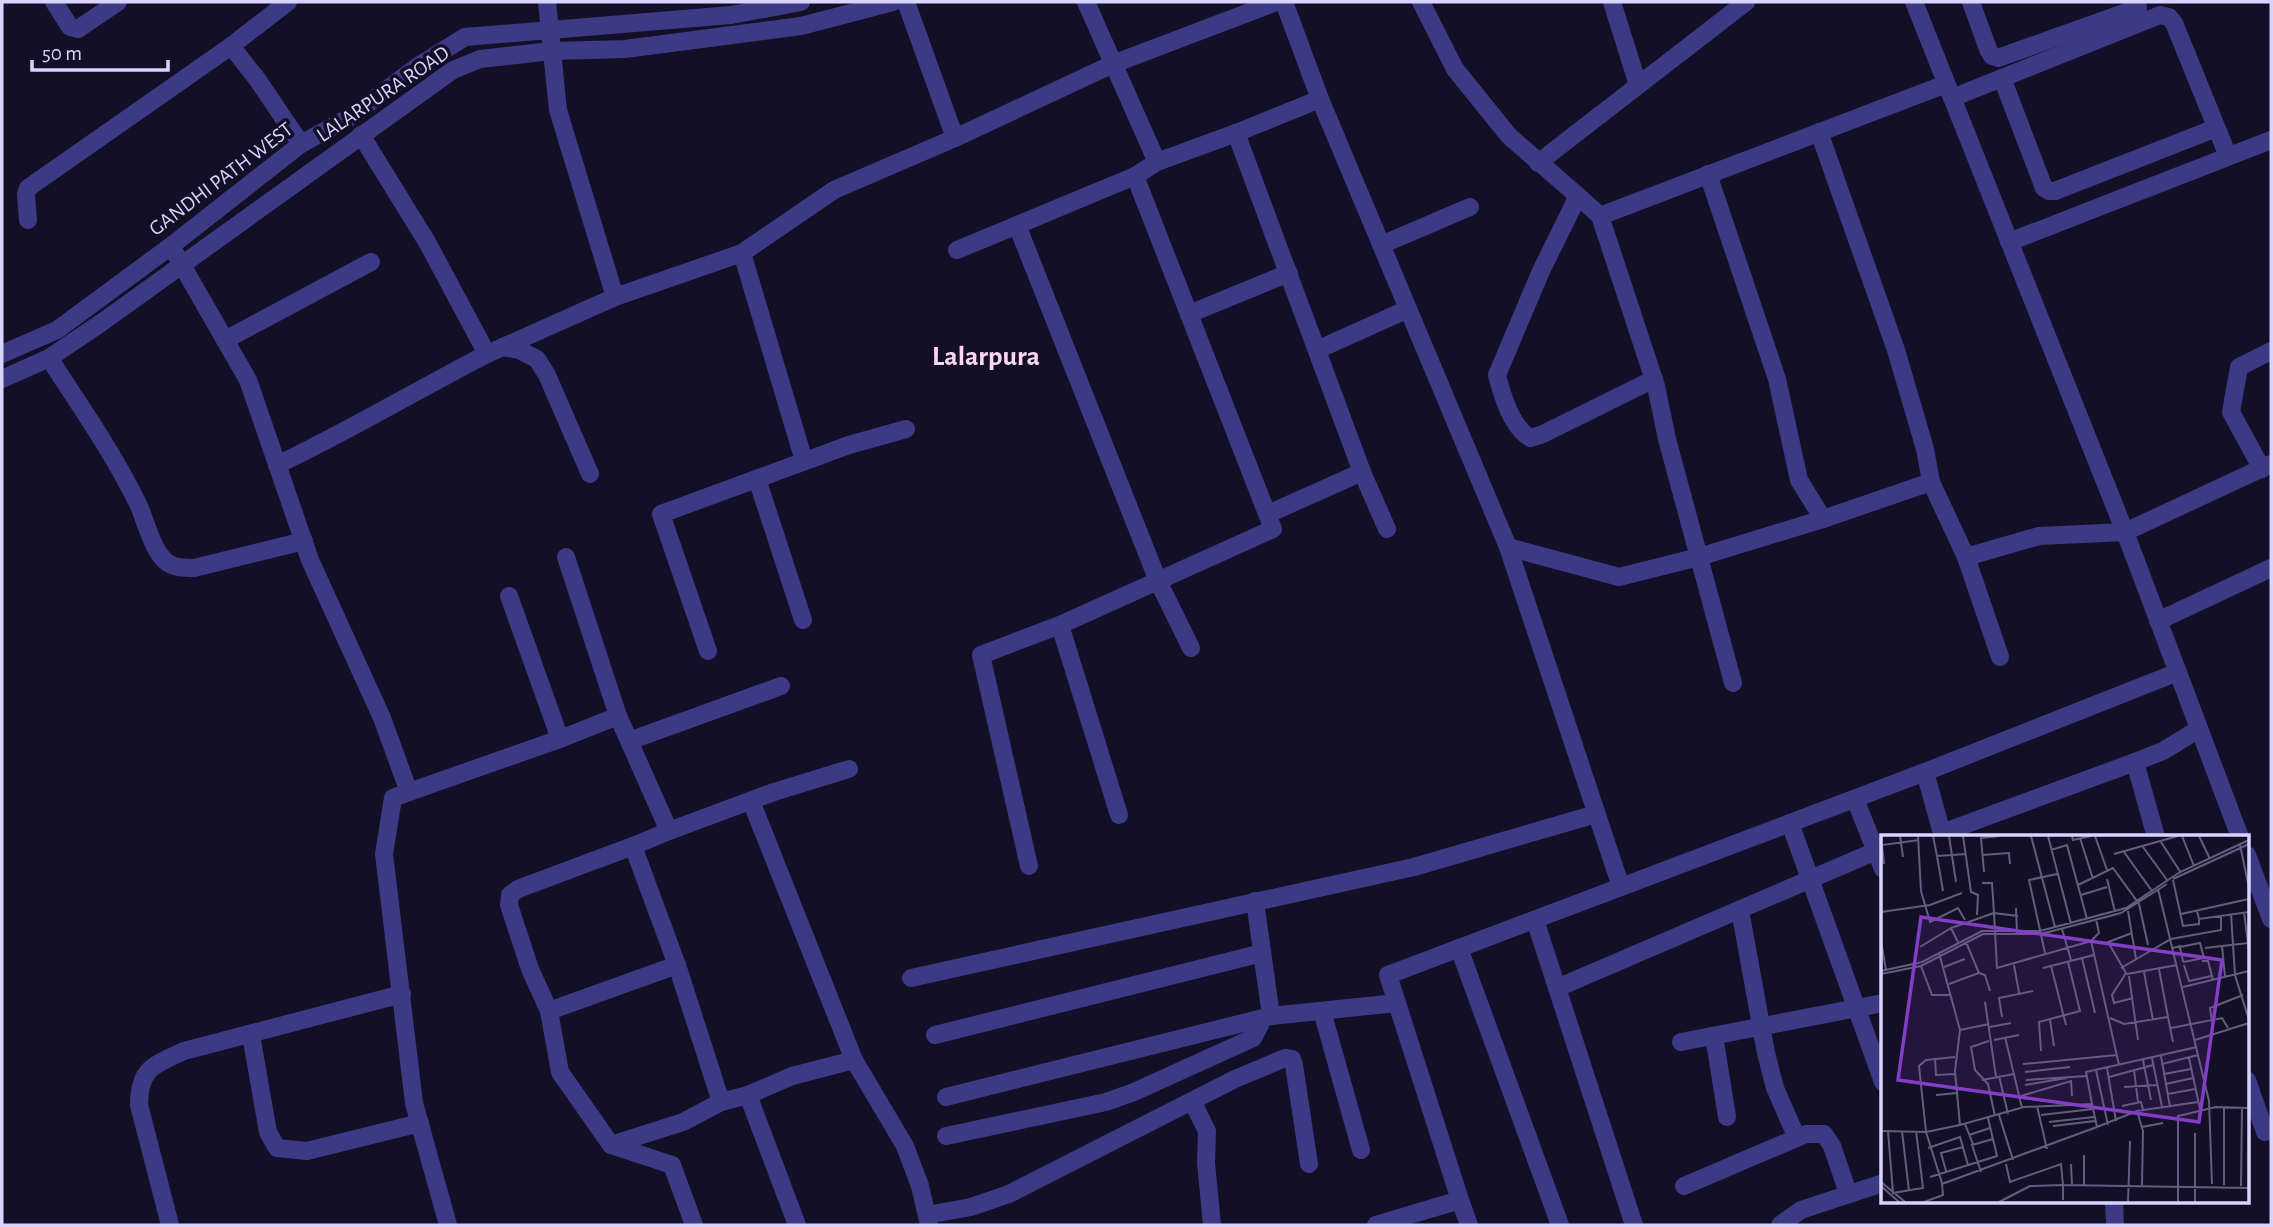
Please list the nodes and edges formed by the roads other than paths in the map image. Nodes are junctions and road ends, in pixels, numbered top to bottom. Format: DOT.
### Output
graph roads {
  1 [pos="54,2"];
  2 [pos="118,2"];
  3 [pos="288,2"];
  4 [pos="547,2"];
  5 [pos="801,2"];
  6 [pos="893,2"];
  7 [pos="906,2"];
  8 [pos="1086,2"];
  9 [pos="1276,2"];
  10 [pos="1284,2"];
  11 [pos="1421,2"];
  12 [pos="1612,2"];
  13 [pos="1746,2"];
  14 [pos="1914,2"];
  15 [pos="1971,2"];
  16 [pos="2137,2"];
  17 [pos="731,8"];
  18 [pos="550,29"];
  19 [pos="733,37"];
  20 [pos="231,46"];
  21 [pos="552,51"];
  22 [pos="1113,64"];
  23 [pos="2002,78"];
  24 [pos="1638,85"];
  25 [pos="1949,91"];
  26 [pos="1320,99"];
  27 [pos="2216,128"];
  28 [pos="1819,132"];
  29 [pos="1236,134"];
  30 [pos="360,135"];
  31 [pos="955,138"];
  32 [pos="2271,140"];
  33 [pos="301,144"];
  34 [pos="2228,156"];
  35 [pos="1157,162"];
  36 [pos="1538,163"];
  37 [pos="1708,174"];
  38 [pos="1135,176"];
  39 [pos="1578,196"];
  40 [pos="1470,207"];
  41 [pos="1601,216"];
  42 [pos="28,220"];
  43 [pos="1017,225"];
  44 [pos="2009,242"];
  45 [pos="1381,245"];
  46 [pos="171,246"];
  47 [pos="957,250"];
  48 [pos="742,253"];
  49 [pos="371,262"];
  50 [pos="181,265"];
  51 [pos="1289,273"];
  52 [pos="615,297"];
  53 [pos="1408,309"];
  54 [pos="1189,314"];
  55 [pos="225,341"];
  56 [pos="495,350"];
  57 [pos="1317,350"];
  58 [pos="2271,351"];
  59 [pos="2,354"];
  60 [pos="49,358"];
  61 [pos="2,379"];
  62 [pos="1654,379"];
  63 [pos="906,429"];
  64 [pos="804,461"];
  65 [pos="277,465"];
  66 [pos="2267,467"];
  67 [pos="1362,472"];
  68 [pos="590,474"];
  69 [pos="757,479"];
  70 [pos="1931,482"];
  71 [pos="1268,514"];
  72 [pos="1823,519"];
  73 [pos="1387,529"];
  74 [pos="2125,532"];
  75 [pos="304,541"];
  76 [pos="1508,547"];
  77 [pos="566,557"];
  78 [pos="1699,557"];
  79 [pos="1966,557"];
  80 [pos="2271,568"];
  81 [pos="1158,581"];
  82 [pos="509,596"];
  83 [pos="803,620"];
  84 [pos="2158,621"];
  85 [pos="1060,625"];
  86 [pos="1191,648"];
  87 [pos="708,651"];
  88 [pos="2000,657"];
  89 [pos="2178,672"];
  90 [pos="1733,683"];
  91 [pos="781,686"];
  92 [pos="618,716"];
  93 [pos="2199,729"];
  94 [pos="560,739"];
  95 [pos="629,741"];
  96 [pos="2135,762"];
  97 [pos="849,769"];
  98 [pos="1924,772"];
  99 [pos="409,792"];
  100 [pos="1855,799"];
  101 [pos="751,801"];
  102 [pos="1595,814"];
  103 [pos="1119,815"];
  104 [pos="1790,823"];
  105 [pos="669,831"];
  106 [pos="1942,835"];
  107 [pos="2155,835"];
  108 [pos="2239,835"];
  109 [pos="633,846"];
  110 [pos="1876,851"];
  111 [pos="2248,858"];
  112 [pos="1881,864"];
  113 [pos="1029,866"];
  114 [pos="1810,879"];
  115 [pos="1622,887"];
  116 [pos="1255,901"];
  117 [pos="1740,910"];
  118 [pos="2271,919"];
  119 [pos="1535,920"];
  120 [pos="1460,948"];
  121 [pos="1262,953"];
  122 [pos="677,965"];
  123 [pos="911,978"];
  124 [pos="1557,988"];
  125 [pos="402,994"];
  126 [pos="1397,1003"];
  127 [pos="1881,1003"];
  128 [pos="1856,1007"];
  129 [pos="549,1010"];
  130 [pos="1322,1011"];
  131 [pos="1264,1018"];
  132 [pos="1760,1026"];
  133 [pos="251,1035"];
  134 [pos="934,1035"];
  135 [pos="1714,1035"];
  136 [pos="1681,1042"];
  137 [pos="854,1060"];
  138 [pos="1881,1076"];
  139 [pos="2248,1082"];
  140 [pos="748,1095"];
  141 [pos="946,1097"];
  142 [pos="1192,1101"];
  143 [pos="721,1102"];
  144 [pos="1727,1117"];
  145 [pos="420,1123"];
  146 [pos="2268,1131"];
  147 [pos="946,1136"];
  148 [pos="1797,1138"];
  149 [pos="2248,1138"];
  150 [pos="611,1145"];
  151 [pos="1361,1150"];
  152 [pos="1309,1164"];
  153 [pos="1881,1184"];
  154 [pos="1684,1186"];
  155 [pos="1848,1193"];
  156 [pos="1460,1200"];
  157 [pos="2114,1202"];
  158 [pos="1805,1218"];
  159 [pos="928,1220"];
  160 [pos="170,1225"];
  161 [pos="449,1225"];
  162 [pos="694,1225"];
  163 [pos="797,1225"];
  164 [pos="1212,1225"];
  165 [pos="1376,1225"];
  166 [pos="1469,1225"];
  167 [pos="1560,1225"];
  168 [pos="1634,1225"];
  169 [pos="1780,1225"];
  170 [pos="2115,1225"];
  1 -- 2 [label="street"];
  3 -- 20 [label="street"];
  4 -- 18 [label="street"];
  5 -- 17 [label="street, GANDHI PATH WEST"];
  6 -- 19 [label="street, LALARPURA ROAD"];
  7 -- 31 [label="street"];
  8 -- 22 [label="street"];
  9 -- 22 [label="street"];
  10 -- 26 [label="street"];
  11 -- 36 [label="street"];
  12 -- 24 [label="street"];
  13 -- 24 [label="street"];
  14 -- 25 [label="street"];
  15 -- 16 [label="street"];
  17 -- 18 [label="street, GANDHI PATH WEST"];
  17 -- 19 [label="street"];
  18 -- 21 [label="street"];
  18 -- 33 [label="street, GANDHI PATH WEST"];
  19 -- 21 [label="street, LALARPURA ROAD"];
  20 -- 33 [label="street"];
  20 -- 42 [label="street"];
  21 -- 30 [label="street, LALARPURA ROAD"];
  21 -- 52 [label="street"];
  22 -- 31 [label="street"];
  22 -- 35 [label="street"];
  23 -- 25 [label="street"];
  23 -- 27 [label="street"];
  23 -- 27 [label="street"];
  24 -- 36 [label="street"];
  25 -- 28 [label="street"];
  25 -- 44 [label="street"];
  26 -- 29 [label="street"];
  26 -- 45 [label="street"];
  27 -- 34 [label="street"];
  28 -- 37 [label="street"];
  28 -- 70 [label="street"];
  29 -- 35 [label="street"];
  29 -- 51 [label="street"];
  30 -- 50 [label="street, LALARPURA ROAD"];
  30 -- 56 [label="street"];
  31 -- 48 [label="street"];
  32 -- 34 [label="street"];
  33 -- 46 [label="street, GANDHI PATH WEST"];
  34 -- 44 [label="street"];
  35 -- 38 [label="street"];
  36 -- 39 [label="street"];
  37 -- 41 [label="street"];
  37 -- 72 [label="street"];
  38 -- 43 [label="street"];
  38 -- 54 [label="street"];
  39 -- 41 [label="street"];
  39 -- 62 [label="street"];
  40 -- 45 [label="street"];
  41 -- 62 [label="street"];
  43 -- 47 [label="street"];
  43 -- 81 [label="street"];
  44 -- 74 [label="street"];
  45 -- 53 [label="street"];
  46 -- 50 [label="street"];
  46 -- 59 [label="street, GANDHI PATH WEST"];
  48 -- 52 [label="street"];
  48 -- 64 [label="street"];
  49 -- 55 [label="street"];
  50 -- 55 [label="street"];
  50 -- 60 [label="street, LALARPURA ROAD"];
  51 -- 54 [label="street"];
  51 -- 57 [label="street"];
  52 -- 56 [label="street"];
  53 -- 57 [label="street"];
  53 -- 76 [label="street"];
  54 -- 71 [label="street"];
  55 -- 65 [label="street"];
  56 -- 65 [label="street"];
  56 -- 68 [label="street"];
  57 -- 67 [label="street"];
  58 -- 66 [label="street"];
  60 -- 61 [label="street, LALARPURA ROAD"];
  60 -- 75 [label="street"];
  62 -- 78 [label="street"];
  63 -- 64 [label="street"];
  64 -- 69 [label="street"];
  65 -- 75 [label="street"];
  66 -- 74 [label="street"];
  67 -- 71 [label="street"];
  67 -- 73 [label="street"];
  69 -- 83 [label="street"];
  69 -- 87 [label="street"];
  70 -- 72 [label="street"];
  70 -- 79 [label="street"];
  71 -- 81 [label="street"];
  72 -- 78 [label="street"];
  74 -- 79 [label="street"];
  74 -- 84 [label="street"];
  75 -- 99 [label="street"];
  76 -- 78 [label="street"];
  76 -- 102 [label="street"];
  77 -- 92 [label="street"];
  78 -- 90 [label="street"];
  79 -- 88 [label="street"];
  80 -- 84 [label="street"];
  81 -- 85 [label="street"];
  81 -- 86 [label="street"];
  82 -- 94 [label="street"];
  84 -- 89 [label="street"];
  85 -- 103 [label="street"];
  85 -- 113 [label="street"];
  89 -- 93 [label="street"];
  89 -- 98 [label="street"];
  91 -- 95 [label="street"];
  92 -- 94 [label="street"];
  92 -- 95 [label="street"];
  93 -- 96 [label="street"];
  93 -- 108 [label="street"];
  94 -- 99 [label="street"];
  95 -- 105 [label="street"];
  96 -- 106 [label="street"];
  96 -- 107 [label="street"];
  97 -- 101 [label="street"];
  98 -- 100 [label="street"];
  98 -- 106 [label="street"];
  99 -- 125 [label="street"];
  100 -- 104 [label="street"];
  100 -- 110 [label="street"];
  101 -- 105 [label="street"];
  101 -- 137 [label="street"];
  102 -- 115 [label="street"];
  102 -- 116 [label="street"];
  104 -- 114 [label="street"];
  104 -- 115 [label="street"];
  105 -- 109 [label="street"];
  109 -- 122 [label="street"];
  109 -- 129 [label="street"];
  110 -- 112 [label="street"];
  110 -- 114 [label="street"];
  111 -- 118 [label="street"];
  114 -- 117 [label="street"];
  114 -- 128 [label="street"];
  115 -- 119 [label="street"];
  116 -- 121 [label="street"];
  116 -- 123 [label="street"];
  117 -- 124 [label="street"];
  117 -- 132 [label="street"];
  119 -- 120 [label="street"];
  119 -- 124 [label="street"];
  120 -- 126 [label="street"];
  120 -- 167 [label="street"];
  121 -- 131 [label="street"];
  121 -- 134 [label="street"];
  122 -- 129 [label="street"];
  122 -- 143 [label="street"];
  124 -- 168 [label="street"];
  125 -- 133 [label="street"];
  125 -- 145 [label="street"];
  126 -- 130 [label="street"];
  126 -- 156 [label="street"];
  127 -- 128 [label="street"];
  128 -- 132 [label="street"];
  128 -- 138 [label="street"];
  129 -- 150 [label="street"];
  130 -- 131 [label="street"];
  130 -- 151 [label="street"];
  131 -- 141 [label="street"];
  131 -- 147 [label="street"];
  132 -- 135 [label="street"];
  132 -- 148 [label="street"];
  133 -- 145 [label="street"];
  133 -- 160 [label="street"];
  135 -- 136 [label="street"];
  135 -- 144 [label="street"];
  137 -- 140 [label="street"];
  137 -- 159 [label="street"];
  139 -- 146 [label="street"];
  140 -- 143 [label="street"];
  140 -- 163 [label="street"];
  142 -- 152 [label="street"];
  142 -- 159 [label="street"];
  142 -- 164 [label="street"];
  143 -- 150 [label="street"];
  145 -- 161 [label="street"];
  146 -- 149 [label="street"];
  148 -- 154 [label="street"];
  148 -- 155 [label="street"];
  150 -- 162 [label="street"];
  153 -- 155 [label="street"];
  155 -- 158 [label="street"];
  156 -- 165 [label="street"];
  156 -- 166 [label="street"];
  157 -- 170 [label="street"];
  158 -- 169 [label="street"];
}
